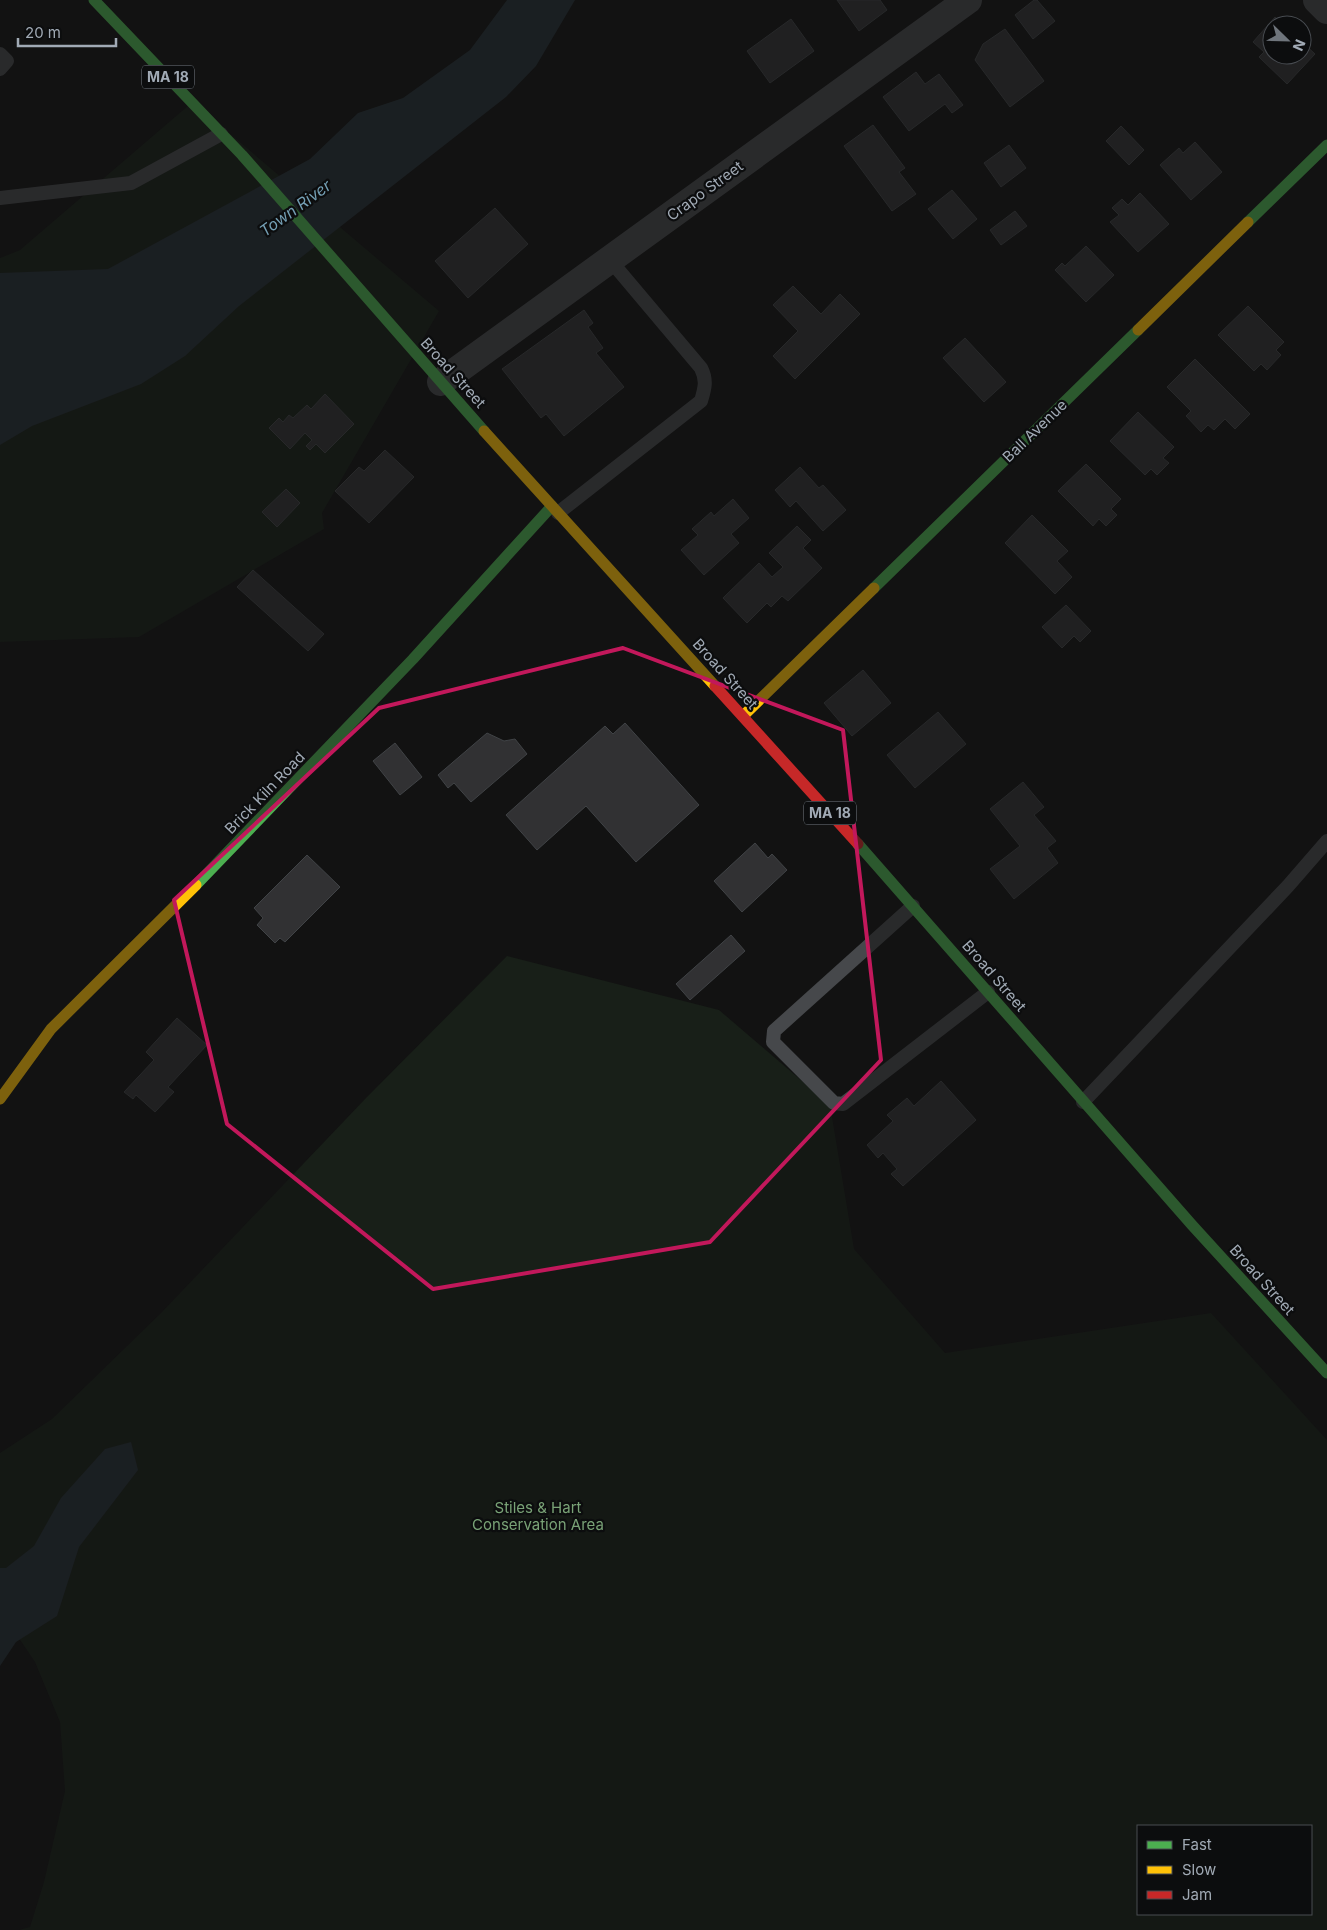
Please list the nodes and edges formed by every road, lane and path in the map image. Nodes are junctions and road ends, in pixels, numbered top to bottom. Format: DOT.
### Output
graph roads {
  1 [pos="94,0"];
  2 [pos="968,0"];
  3 [pos="1317,0"];
  4 [pos="1327,10"];
  5 [pos="0,54"];
  6 [pos="0,69"];
  7 [pos="221,134"];
  8 [pos="1327,145"];
  9 [pos="0,198"];
  10 [pos="610,260"];
  11 [pos="441,382"];
  12 [pos="555,510"];
  13 [pos="743,716"];
  14 [pos="1327,842"];
  15 [pos="913,906"];
  16 [pos="988,992"];
  17 [pos="0,1098"];
  18 [pos="1083,1102"];
  19 [pos="1327,1373"];
  1 -- 7 [label="main road, Broad Street / MA 18"];
  2 -- 10 [label="street, Crapo Street"];
  3 -- 4 [label="street"];
  5 -- 6 [label="lane"];
  7 -- 9 [label="lane"];
  7 -- 11 [label="main road, Broad Street / MA 18"];
  8 -- 13 [label="main road, Ball Avenue"];
  10 -- 11 [label="street, Crapo Street"];
  10 -- 12 [label="lane"];
  11 -- 12 [label="main road, Broad Street / MA 18"];
  12 -- 13 [label="main road, Broad Street / MA 18"];
  12 -- 17 [label="main road, Brick Kiln Road"];
  13 -- 15 [label="main road, Broad Street / MA 18"];
  14 -- 18 [label="lane"];
  15 -- 16 [label="main road, Broad Street / MA 18"];
  15 -- 16 [label="lane"];
  16 -- 18 [label="main road, Broad Street / MA 18"];
  18 -- 19 [label="main road, Broad Street / MA 18"];
}
